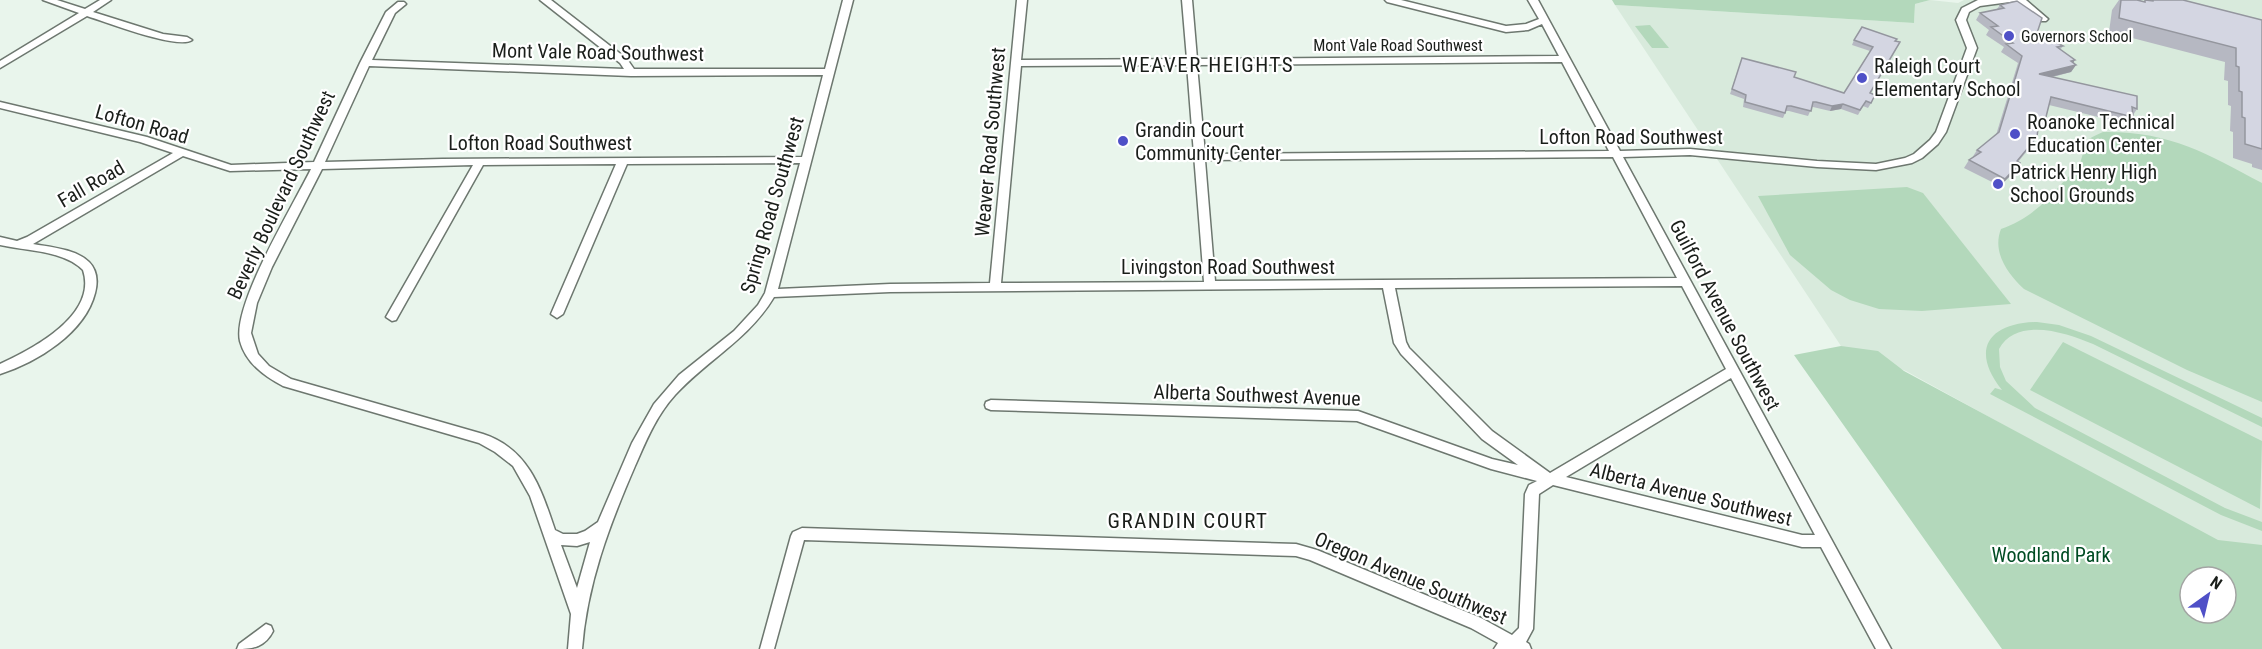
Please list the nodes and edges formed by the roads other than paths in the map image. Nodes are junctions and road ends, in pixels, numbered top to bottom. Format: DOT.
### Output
graph roads {
  1 [pos="48,0"];
  2 [pos="106,0"];
  3 [pos="545,0"];
  4 [pos="848,0"];
  5 [pos="1022,0"];
  6 [pos="1187,0"];
  7 [pos="1390,0"];
  8 [pos="1533,0"];
  9 [pos="2013,0"];
  10 [pos="2021,0"];
  11 [pos="401,4"];
  12 [pos="85,12"];
  13 [pos="1544,20"];
  14 [pos="2043,20"];
  15 [pos="187,40"];
  16 [pos="1565,59"];
  17 [pos="1192,62"];
  18 [pos="365,63"];
  19 [pos="1016,63"];
  20 [pos="0,65"];
  21 [pos="830,72"];
  22 [pos="631,73"];
  23 [pos="0,105"];
  24 [pos="180,153"];
  25 [pos="1616,154"];
  26 [pos="1199,157"];
  27 [pos="806,160"];
  28 [pos="623,161"];
  29 [pos="480,162"];
  30 [pos="317,165"];
  31 [pos="274,167"];
  32 [pos="0,241"];
  33 [pos="19,244"];
  34 [pos="1686,282"];
  35 [pos="1388,285"];
  36 [pos="1210,286"];
  37 [pos="995,288"];
  38 [pos="771,293"];
  39 [pos="557,314"];
  40 [pos="392,317"];
  41 [pos="0,369"];
  42 [pos="1733,371"];
  43 [pos="991,405"];
  44 [pos="1548,480"];
  45 [pos="603,525"];
  46 [pos="549,533"];
  47 [pos="1826,541"];
  48 [pos="579,615"];
  49 [pos="266,631"];
  50 [pos="1513,647"];
  51 [pos="244,649"];
  52 [pos="575,649"];
  53 [pos="767,649"];
  54 [pos="1884,649"];
  1 -- 12 [label="street"];
  2 -- 12 [label="street"];
  3 -- 22 [label="street"];
  4 -- 21 [label="street, Spring Road Southwest"];
  5 -- 19 [label="street, Weaver Road Southwest"];
  6 -- 17 [label="street"];
  7 -- 13 [label="street"];
  8 -- 13 [label="street, Guilford Avenue Southwest"];
  9 -- 25 [label="street, Lofton Road Southwest"];
  10 -- 14 [label="street"];
  11 -- 18 [label="street, Beverly Boulevard Southwest"];
  12 -- 15 [label="street"];
  12 -- 20 [label="street"];
  13 -- 16 [label="street, Guilford Avenue Southwest"];
  16 -- 17 [label="street, Mont Vale Road Southwest"];
  16 -- 25 [label="street, Guilford Avenue Southwest"];
  17 -- 19 [label="street, Mont Vale Road Southwest"];
  17 -- 26 [label="street"];
  18 -- 22 [label="street, Mont Vale Road Southwest"];
  18 -- 30 [label="street, Beverly Boulevard Southwest"];
  19 -- 37 [label="street, Weaver Road Southwest"];
  21 -- 22 [label="street, Mont Vale Road Southwest"];
  21 -- 27 [label="street, Spring Road Southwest"];
  23 -- 24 [label="street, Lofton Road"];
  24 -- 31 [label="street, Lofton Road"];
  24 -- 33 [label="street, Fall Road"];
  25 -- 26 [label="street, Lofton Road Southwest"];
  25 -- 34 [label="street, Guilford Avenue Southwest"];
  26 -- 36 [label="street"];
  27 -- 28 [label="street, Lofton Road Southwest"];
  27 -- 38 [label="street, Spring Road Southwest"];
  28 -- 29 [label="street, Lofton Road Southwest"];
  28 -- 39 [label="street"];
  29 -- 30 [label="street, Lofton Road Southwest"];
  29 -- 40 [label="street"];
  30 -- 31 [label="street, Lofton Road Southwest"];
  30 -- 46 [label="street, Beverly Boulevard Southwest"];
  32 -- 33 [label="street"];
  33 -- 41 [label="street"];
  34 -- 35 [label="street, Livingston Road Southwest"];
  34 -- 42 [label="street, Guilford Avenue Southwest"];
  35 -- 36 [label="street, Livingston Road Southwest"];
  35 -- 44 [label="street"];
  36 -- 37 [label="street, Livingston Road Southwest"];
  37 -- 38 [label="street, Livingston Road Southwest"];
  38 -- 45 [label="street, Spring Road Southwest"];
  42 -- 44 [label="street"];
  42 -- 47 [label="street, Guilford Avenue Southwest"];
  43 -- 44 [label="street, Alberta Southwest Avenue"];
  44 -- 47 [label="street, Alberta Avenue Southwest"];
  44 -- 50 [label="street"];
  45 -- 46 [label="street"];
  45 -- 48 [label="street, Spring Road Southwest"];
  46 -- 48 [label="street, Beverly Boulevard Southwest"];
  47 -- 54 [label="street, Guilford Avenue Southwest"];
  48 -- 52 [label="street, Spring Road Southwest"];
  49 -- 51 [label="street"];
  50 -- 53 [label="street, Oregon Avenue Southwest"];
}
